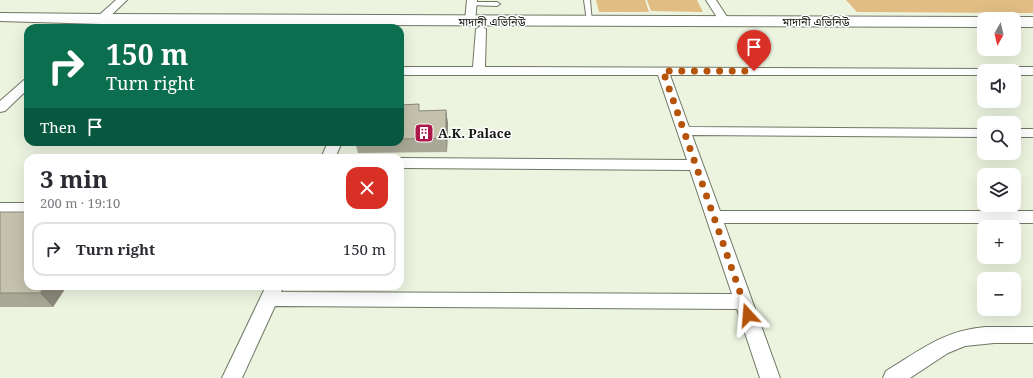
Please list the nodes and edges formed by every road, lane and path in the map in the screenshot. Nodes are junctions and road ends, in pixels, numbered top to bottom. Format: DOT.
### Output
graph roads {
  1 [pos="122,0"];
  2 [pos="587,0"];
  3 [pos="711,0"];
  4 [pos="472,2"];
  5 [pos="497,4"];
  6 [pos="0,17"];
  7 [pos="102,19"];
  8 [pos="977,22"];
  9 [pos="1021,22"];
  10 [pos="1033,22"];
  11 [pos="476,25"];
  12 [pos="592,25"];
  13 [pos="728,26"];
  14 [pos="0,28"];
  15 [pos="24,28"];
  16 [pos="404,30"];
  17 [pos="977,32"];
  18 [pos="1021,32"];
  19 [pos="1033,32"];
  20 [pos="404,71"];
  21 [pos="479,71"];
  22 [pos="663,71"];
  23 [pos="977,71"];
  24 [pos="1021,71"];
  25 [pos="1033,71"];
  26 [pos="24,87"];
  27 [pos="0,108"];
  28 [pos="684,131"];
  29 [pos="977,132"];
  30 [pos="1021,133"];
  31 [pos="1033,133"];
  32 [pos="404,163"];
  33 [pos="696,165"];
  34 [pos="0,208"];
  35 [pos="24,208"];
  36 [pos="714,217"];
  37 [pos="1033,217"];
  38 [pos="272,292"];
  39 [pos="744,302"];
  40 [pos="1033,335"];
  41 [pos="232,378"];
  42 [pos="770,378"];
  43 [pos="893,378"];
  1 -- 7 [label="street"];
  2 -- 12 [label="lane"];
  3 -- 13 [label="street"];
  4 -- 5 [label="lane"];
  4 -- 11 [label="street"];
  6 -- 7 [label="main road, মাদানী এভিনিউ"];
  7 -- 11 [label="main road, মাদানী এভিনিউ"];
  8 -- 13 [label="main road, মাদানী এভিনিউ"];
  9 -- 10 [label="main road"];
  11 -- 12 [label="main road, মাদানী এভিনিউ"];
  11 -- 16 [label="main road, মাদানী এভিনিউ"];
  11 -- 21 [label="street"];
  12 -- 13 [label="main road, মাদানী এভিনিউ"];
  13 -- 17 [label="main road, মাদানী এভিনিউ"];
  14 -- 15 [label="main road"];
  18 -- 19 [label="main road"];
  20 -- 21 [label="street"];
  21 -- 22 [label="street"];
  22 -- 23 [label="street"];
  22 -- 28 [label="street"];
  24 -- 25 [label="street"];
  26 -- 27 [label="street"];
  28 -- 29 [label="street"];
  28 -- 33 [label="street"];
  30 -- 31 [label="street"];
  32 -- 33 [label="street"];
  33 -- 36 [label="street"];
  34 -- 35 [label="street"];
  36 -- 37 [label="street"];
  36 -- 39 [label="street"];
  38 -- 39 [label="street"];
  38 -- 41 [label="street"];
  39 -- 42 [label="street"];
  40 -- 43 [label="street"];
}
